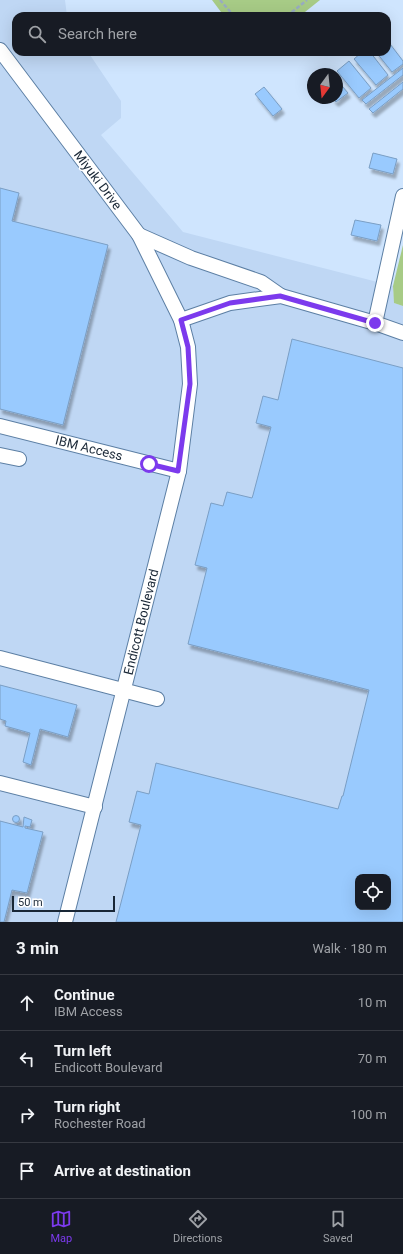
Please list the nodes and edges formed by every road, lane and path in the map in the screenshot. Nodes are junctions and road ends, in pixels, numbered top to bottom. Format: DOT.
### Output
graph roads {
  1 [pos="220,0"];
  2 [pos="307,0"];
  3 [pos="230,12"];
  4 [pos="292,12"];
  5 [pos="0,50"];
  6 [pos="403,196"];
  7 [pos="140,235"];
  8 [pos="280,296"];
  9 [pos="181,320"];
  10 [pos="375,323"];
  11 [pos="403,333"];
  12 [pos="0,426"];
  13 [pos="0,454"];
  14 [pos="19,459"];
  15 [pos="178,471"];
  16 [pos="0,658"];
  17 [pos="123,690"];
  18 [pos="157,699"];
  19 [pos="0,783"];
  20 [pos="95,807"];
  21 [pos="65,922"];
  1 -- 3 [label="path"];
  2 -- 4 [label="path"];
  5 -- 7 [label="street, Miyuki Drive"];
  6 -- 10 [label="street"];
  7 -- 8 [label="street"];
  7 -- 9 [label="street, Miyuki Drive"];
  8 -- 9 [label="street"];
  8 -- 10 [label="street"];
  9 -- 15 [label="street, Endicott Boulevard"];
  10 -- 11 [label="street"];
  12 -- 15 [label="street, IBM Access"];
  13 -- 14 [label="street"];
  15 -- 17 [label="street, Endicott Boulevard"];
  16 -- 17 [label="street"];
  17 -- 18 [label="street"];
  17 -- 20 [label="street, Endicott Boulevard"];
  19 -- 20 [label="street"];
  20 -- 21 [label="street, Endicott Boulevard"];
}
